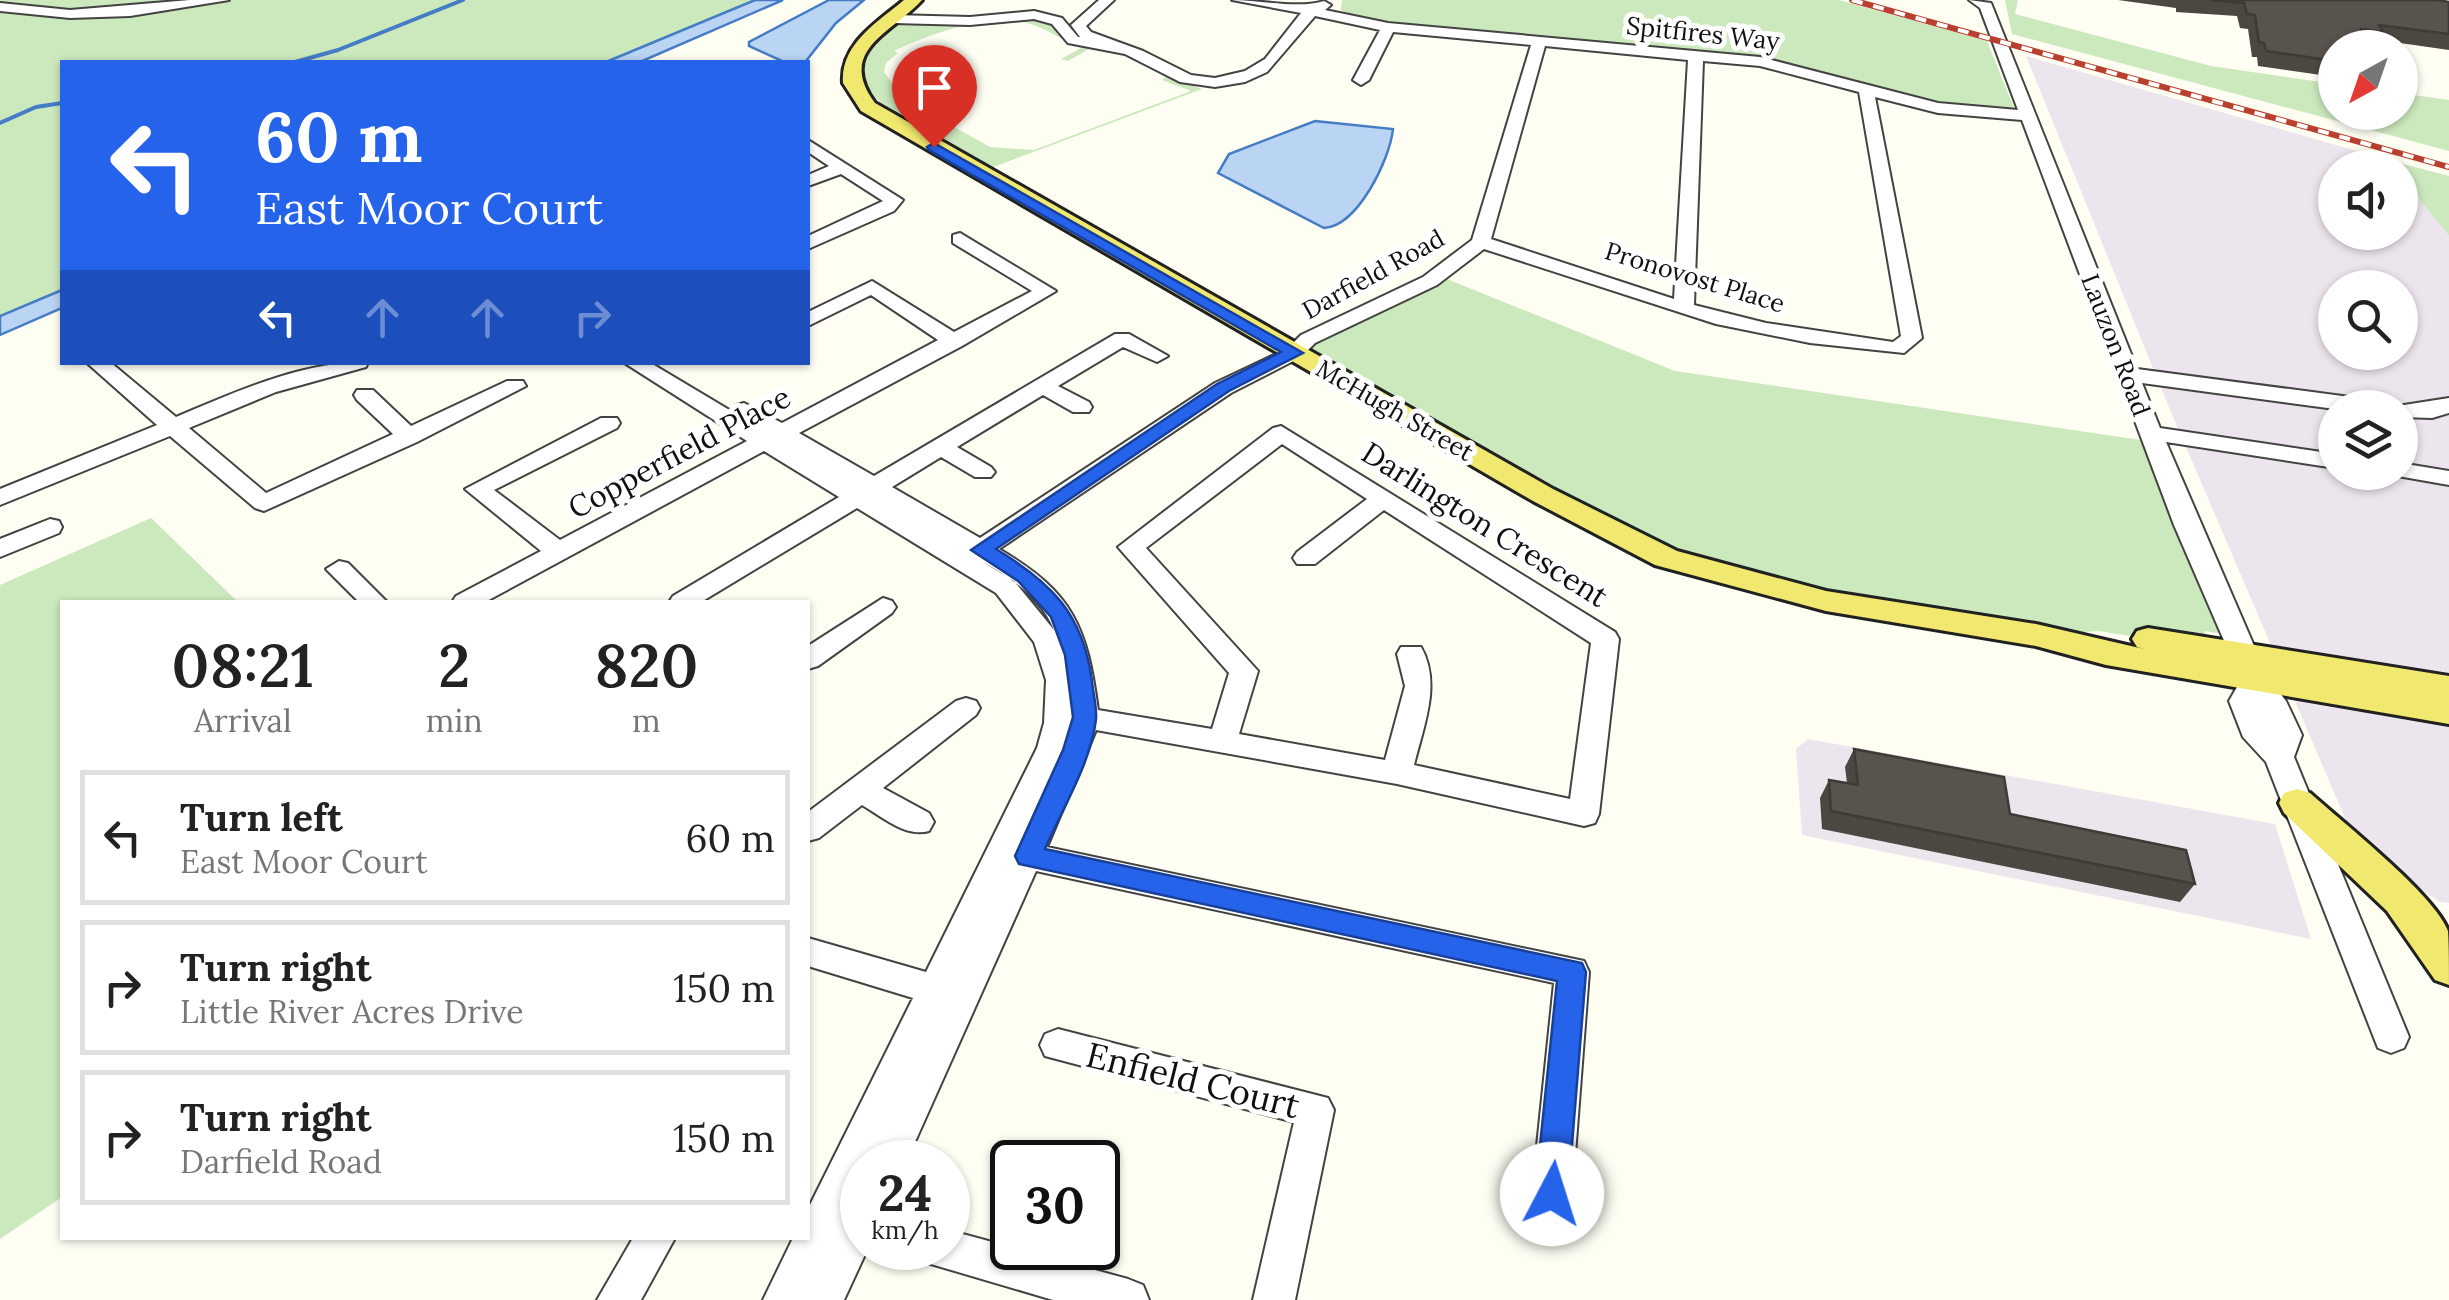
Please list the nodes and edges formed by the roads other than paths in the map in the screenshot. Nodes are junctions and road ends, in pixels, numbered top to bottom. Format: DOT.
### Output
graph roads {
  1 [pos="222,0"];
  2 [pos="1079,0"];
  3 [pos="1239,0"];
  4 [pos="1336,0"];
  5 [pos="1985,2"];
  6 [pos="0,7"];
  7 [pos="1041,7"];
  8 [pos="1098,8"];
  9 [pos="903,10"];
  10 [pos="1309,12"];
  11 [pos="1366,24"];
  12 [pos="1388,27"];
  13 [pos="1538,41"];
  14 [pos="1121,48"];
  15 [pos="1696,56"];
  16 [pos="1361,80"];
  17 [pos="1866,90"];
  18 [pos="2028,116"];
  19 [pos="810,146"];
  20 [pos="843,166"];
  21 [pos="810,180"];
  22 [pos="960,239"];
  23 [pos="1481,242"];
  24 [pos="810,243"];
  25 [pos="1684,308"];
  26 [pos="810,319"];
  27 [pos="955,342"];
  28 [pos="1294,353"];
  29 [pos="1156,356"];
  30 [pos="99,365"];
  31 [pos="311,365"];
  32 [pos="347,365"];
  33 [pos="639,365"];
  34 [pos="665,365"];
  35 [pos="2127,374"];
  36 [pos="515,386"];
  37 [pos="1042,386"];
  38 [pos="365,395"];
  39 [pos="2318,400"];
  40 [pos="2449,405"];
  41 [pos="1081,407"];
  42 [pos="2418,411"];
  43 [pos="166,423"];
  44 [pos="609,423"];
  45 [pos="2150,433"];
  46 [pos="409,437"];
  47 [pos="774,438"];
  48 [pos="942,448"];
  49 [pos="2318,458"];
  50 [pos="983,472"];
  51 [pos="2418,473"];
  52 [pos="2449,478"];
  53 [pos="0,486"];
  54 [pos="864,492"];
  55 [pos="0,498"];
  56 [pos="1384,498"];
  57 [pos="50,527"];
  58 [pos="0,549"];
  59 [pos="559,552"];
  60 [pos="972,556"];
  61 [pos="1306,558"];
  62 [pos="339,569"];
  63 [pos="372,600"];
  64 [pos="469,600"];
  65 [pos="685,600"];
  66 [pos="883,607"];
  67 [pos="1411,654"];
  68 [pos="810,658"];
  69 [pos="2250,668"];
  70 [pos="2442,706"];
  71 [pos="966,708"];
  72 [pos="1074,716"];
  73 [pos="1223,740"];
  74 [pos="1398,773"];
  75 [pos="858,788"];
  76 [pos="2297,803"];
  77 [pos="918,822"];
  78 [pos="810,827"];
  79 [pos="1016,853"];
  80 [pos="810,953"];
  81 [pos="2449,968"];
  82 [pos="949,993"];
  83 [pos="2391,1038"];
  84 [pos="1058,1045"];
  85 [pos="887,1140"];
  86 [pos="895,1140"];
  87 [pos="1552,1194"];
  88 [pos="840,1236"];
  89 [pos="654,1240"];
  90 [pos="840,1254"];
  91 [pos="970,1257"];
  92 [pos="618,1300"];
  93 [pos="784,1300"];
  94 [pos="823,1300"];
  95 [pos="1128,1300"];
  96 [pos="1274,1300"];
  1 -- 6 [label="street"];
  2 -- 8 [label="street"];
  3 -- 10 [label="street, Spitfires Way"];
  4 -- 10 [label="street"];
  4 -- 11 [label="street"];
  5 -- 18 [label="street, Lauzon Road"];
  7 -- 8 [label="street"];
  7 -- 9 [label="street"];
  7 -- 14 [label="street"];
  8 -- 14 [label="street"];
  9 -- 28 [label="main road, McHugh Street"];
  10 -- 11 [label="street, Spitfires Way"];
  10 -- 14 [label="street"];
  11 -- 12 [label="street, Spitfires Way"];
  12 -- 13 [label="street, Spitfires Way"];
  12 -- 16 [label="street"];
  13 -- 15 [label="street, Spitfires Way"];
  13 -- 23 [label="street, Darfield Road"];
  15 -- 17 [label="street, Spitfires Way"];
  15 -- 25 [label="street"];
  17 -- 18 [label="street, Spitfires Way"];
  17 -- 25 [label="street, Pronovost Place"];
  18 -- 35 [label="street, Lauzon Road"];
  19 -- 20 [label="street"];
  20 -- 21 [label="street"];
  20 -- 24 [label="street"];
  22 -- 27 [label="street, Copperfield Place"];
  23 -- 25 [label="street, Pronovost Place"];
  23 -- 28 [label="street, Darfield Road"];
  26 -- 27 [label="street"];
  27 -- 47 [label="street, Copperfield Place"];
  28 -- 60 [label="street, Darfield Road"];
  28 -- 69 [label="main road, McHugh Street"];
  29 -- 37 [label="street"];
  30 -- 43 [label="street"];
  31 -- 43 [label="street"];
  32 -- 43 [label="street"];
  33 -- 47 [label="street"];
  34 -- 47 [label="street"];
  35 -- 39 [label="street"];
  35 -- 45 [label="street, Lauzon Road"];
  36 -- 46 [label="street"];
  37 -- 41 [label="street"];
  37 -- 48 [label="street"];
  38 -- 46 [label="street"];
  40 -- 42 [label="street"];
  43 -- 46 [label="street"];
  43 -- 53 [label="street"];
  43 -- 55 [label="street"];
  44 -- 59 [label="street"];
  45 -- 49 [label="street"];
  45 -- 69 [label="street, Lauzon Road"];
  47 -- 54 [label="street"];
  47 -- 59 [label="street, Copperfield Place"];
  48 -- 50 [label="street"];
  48 -- 54 [label="street"];
  51 -- 52 [label="street"];
  54 -- 60 [label="street"];
  54 -- 65 [label="street"];
  56 -- 61 [label="street"];
  56 -- 73 [label="street, Darlington Crescent"];
  56 -- 74 [label="street, Darlington Crescent"];
  57 -- 58 [label="street"];
  59 -- 64 [label="street, Copperfield Place"];
  60 -- 72 [label="street"];
  62 -- 63 [label="street"];
  66 -- 68 [label="street"];
  67 -- 74 [label="street"];
  69 -- 70 [label="main road, McHugh Street"];
  69 -- 76 [label="street, Lauzon Road"];
  71 -- 75 [label="street"];
  72 -- 73 [label="street, Darlington Crescent"];
  72 -- 79 [label="street"];
  73 -- 74 [label="street, Darlington Crescent"];
  75 -- 77 [label="street"];
  75 -- 78 [label="street"];
  76 -- 81 [label="main road"];
  76 -- 83 [label="street, Lauzon Road"];
  79 -- 82 [label="street"];
  79 -- 87 [label="street"];
  80 -- 82 [label="street"];
  82 -- 85 [label="street"];
  82 -- 86 [label="street"];
  84 -- 96 [label="street, Enfield Court"];
  88 -- 93 [label="street"];
  89 -- 92 [label="street"];
  90 -- 94 [label="street"];
  91 -- 95 [label="street"];
}
